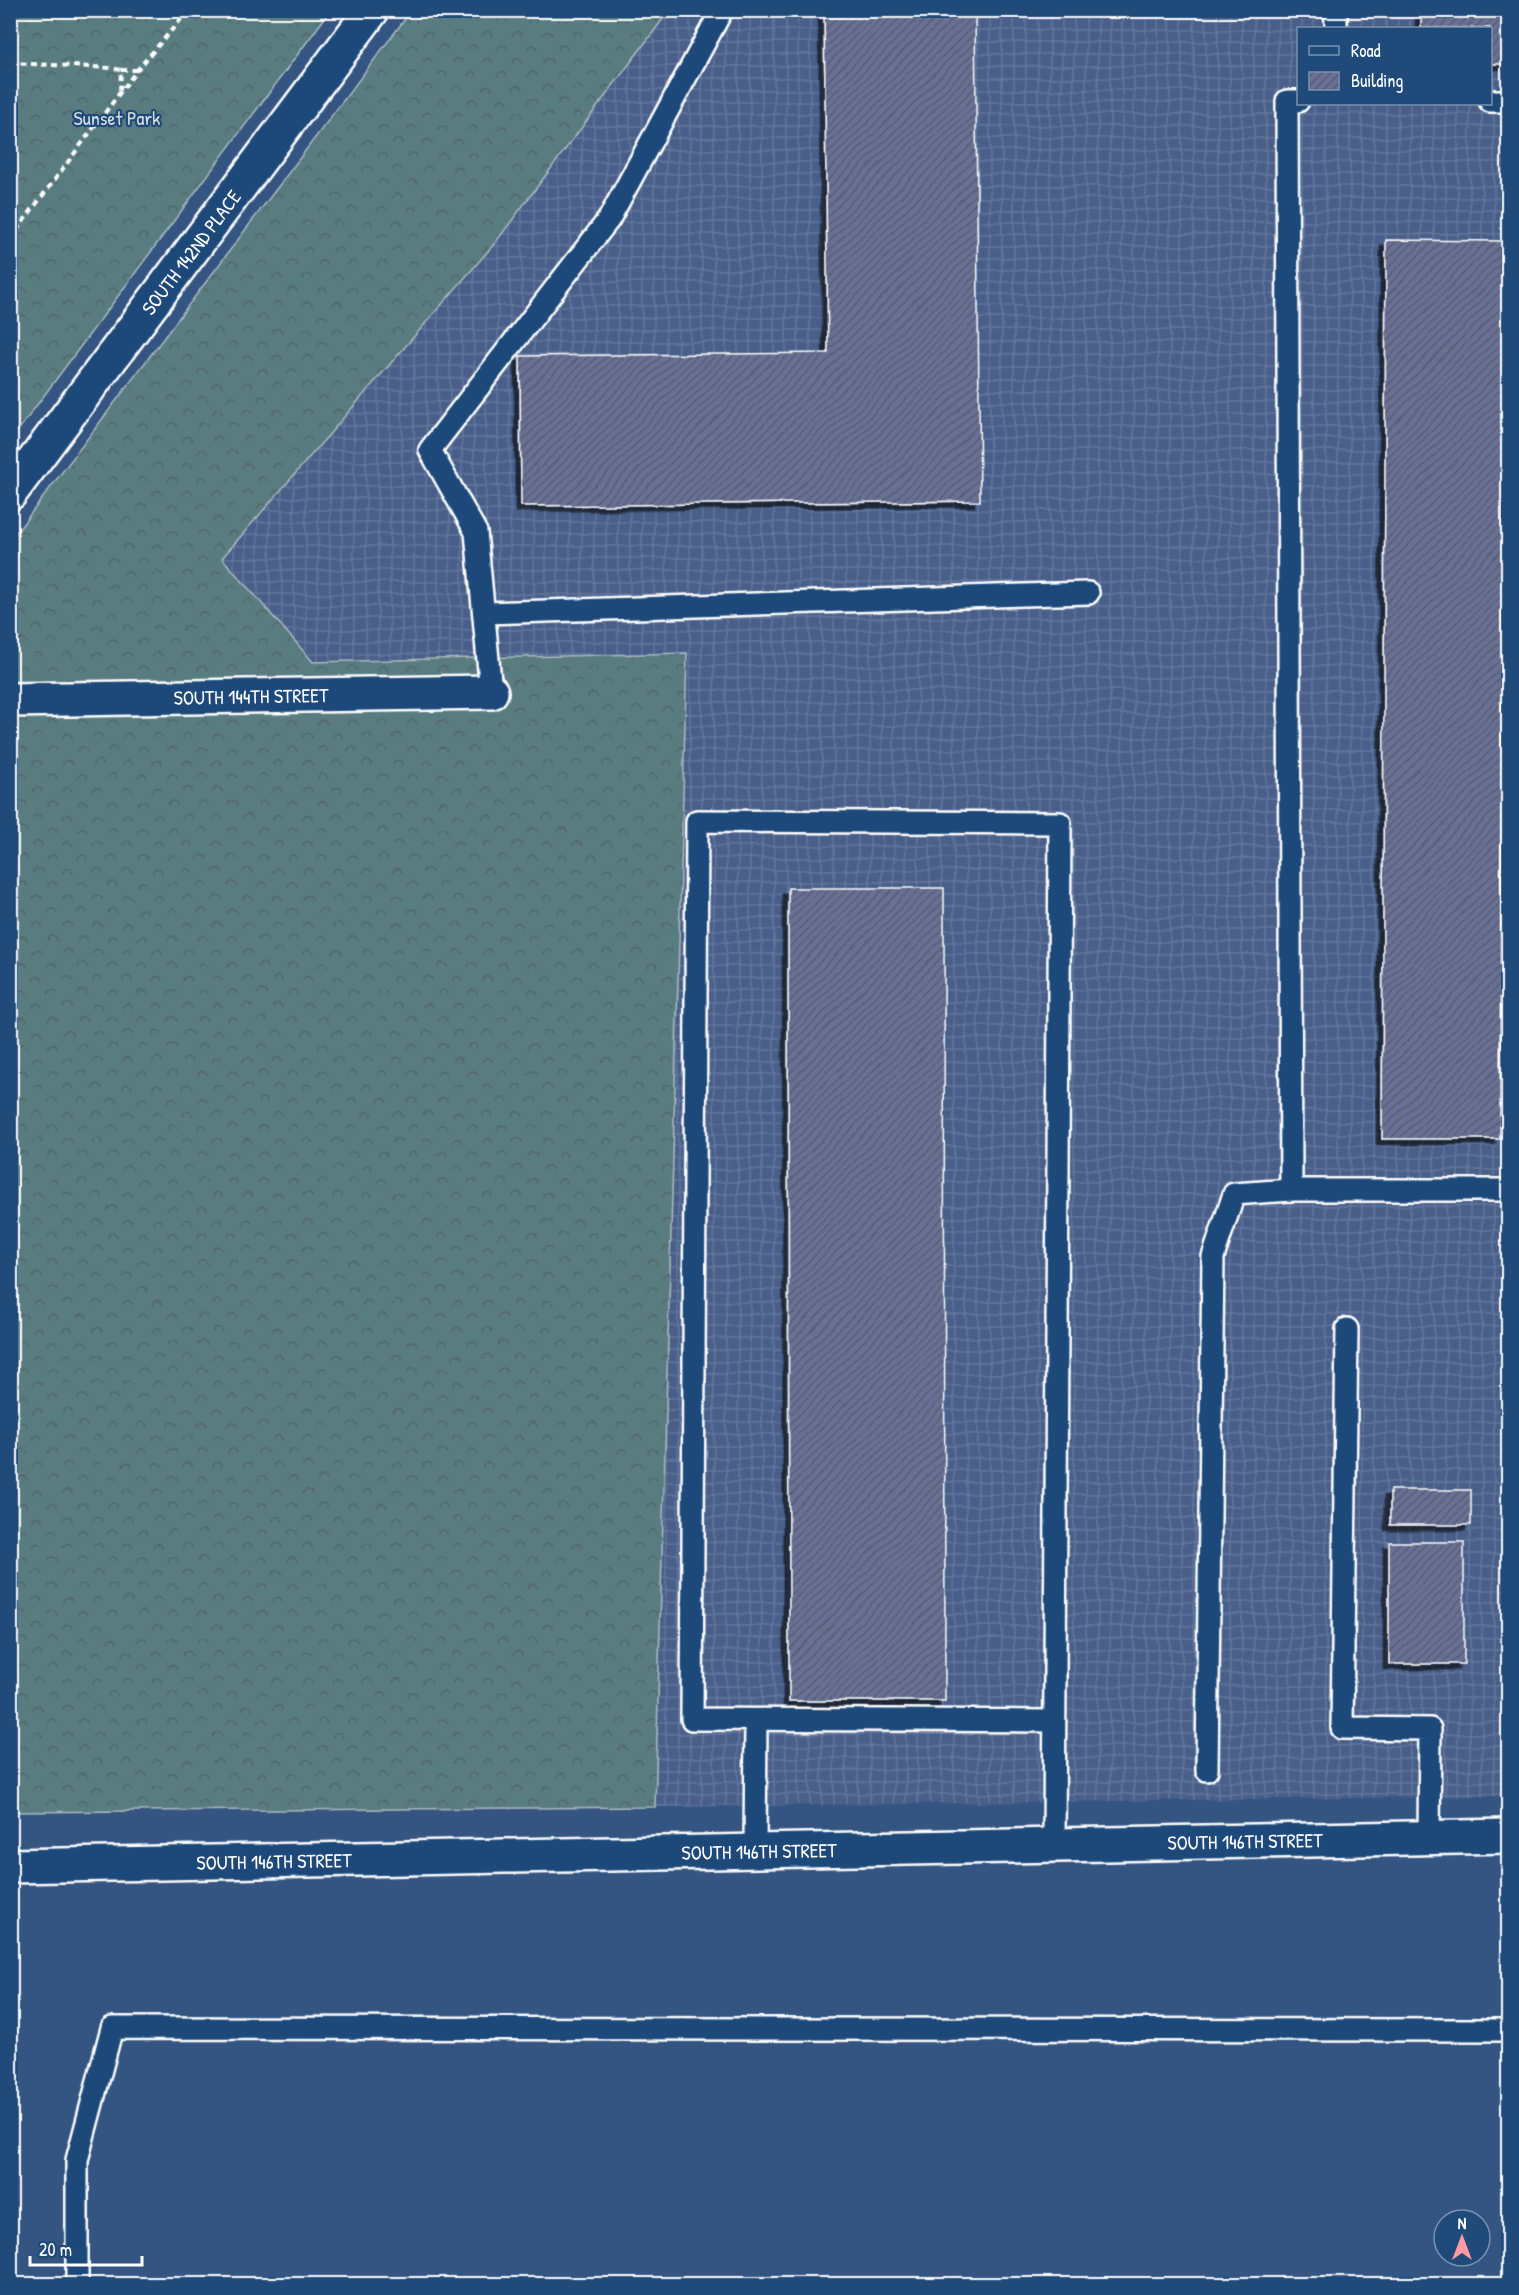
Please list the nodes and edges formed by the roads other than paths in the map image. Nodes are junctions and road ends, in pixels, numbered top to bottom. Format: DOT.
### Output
graph roads {
  1 [pos="372,10"];
  2 [pos="722,10"];
  3 [pos="1336,10"];
  4 [pos="1336,27"];
  5 [pos="1297,101"];
  6 [pos="1492,101"];
  7 [pos="1509,101"];
  8 [pos="10,493"];
  9 [pos="1088,594"];
  10 [pos="484,613"];
  11 [pos="491,692"];
  12 [pos="10,700"];
  13 [pos="1509,1190"];
  14 [pos="1291,1191"];
  15 [pos="1347,1329"];
  16 [pos="756,1720"];
  17 [pos="1054,1721"];
  18 [pos="1207,1770"];
  19 [pos="1509,1836"];
  20 [pos="1429,1837"];
  21 [pos="1054,1845"];
  22 [pos="755,1851"];
  23 [pos="10,1866"];
  24 [pos="1509,2030"];
  25 [pos="77,2284"];
  1 -- 8 [label="street, SOUTH 142ND PLACE"];
  2 -- 10 [label="lane"];
  3 -- 4 [label="lane"];
  5 -- 14 [label="lane"];
  6 -- 7 [label="lane"];
  9 -- 10 [label="lane"];
  10 -- 11 [label="lane"];
  11 -- 12 [label="street, SOUTH 144TH STREET"];
  13 -- 14 [label="lane"];
  14 -- 18 [label="lane"];
  15 -- 20 [label="lane"];
  16 -- 17 [label="lane"];
  16 -- 17 [label="lane"];
  16 -- 22 [label="lane"];
  17 -- 21 [label="lane"];
  19 -- 20 [label="street, SOUTH 146TH STREET"];
  20 -- 21 [label="street, SOUTH 146TH STREET"];
  21 -- 22 [label="street, SOUTH 146TH STREET"];
  22 -- 23 [label="street, SOUTH 146TH STREET"];
  24 -- 25 [label="lane"];
}
